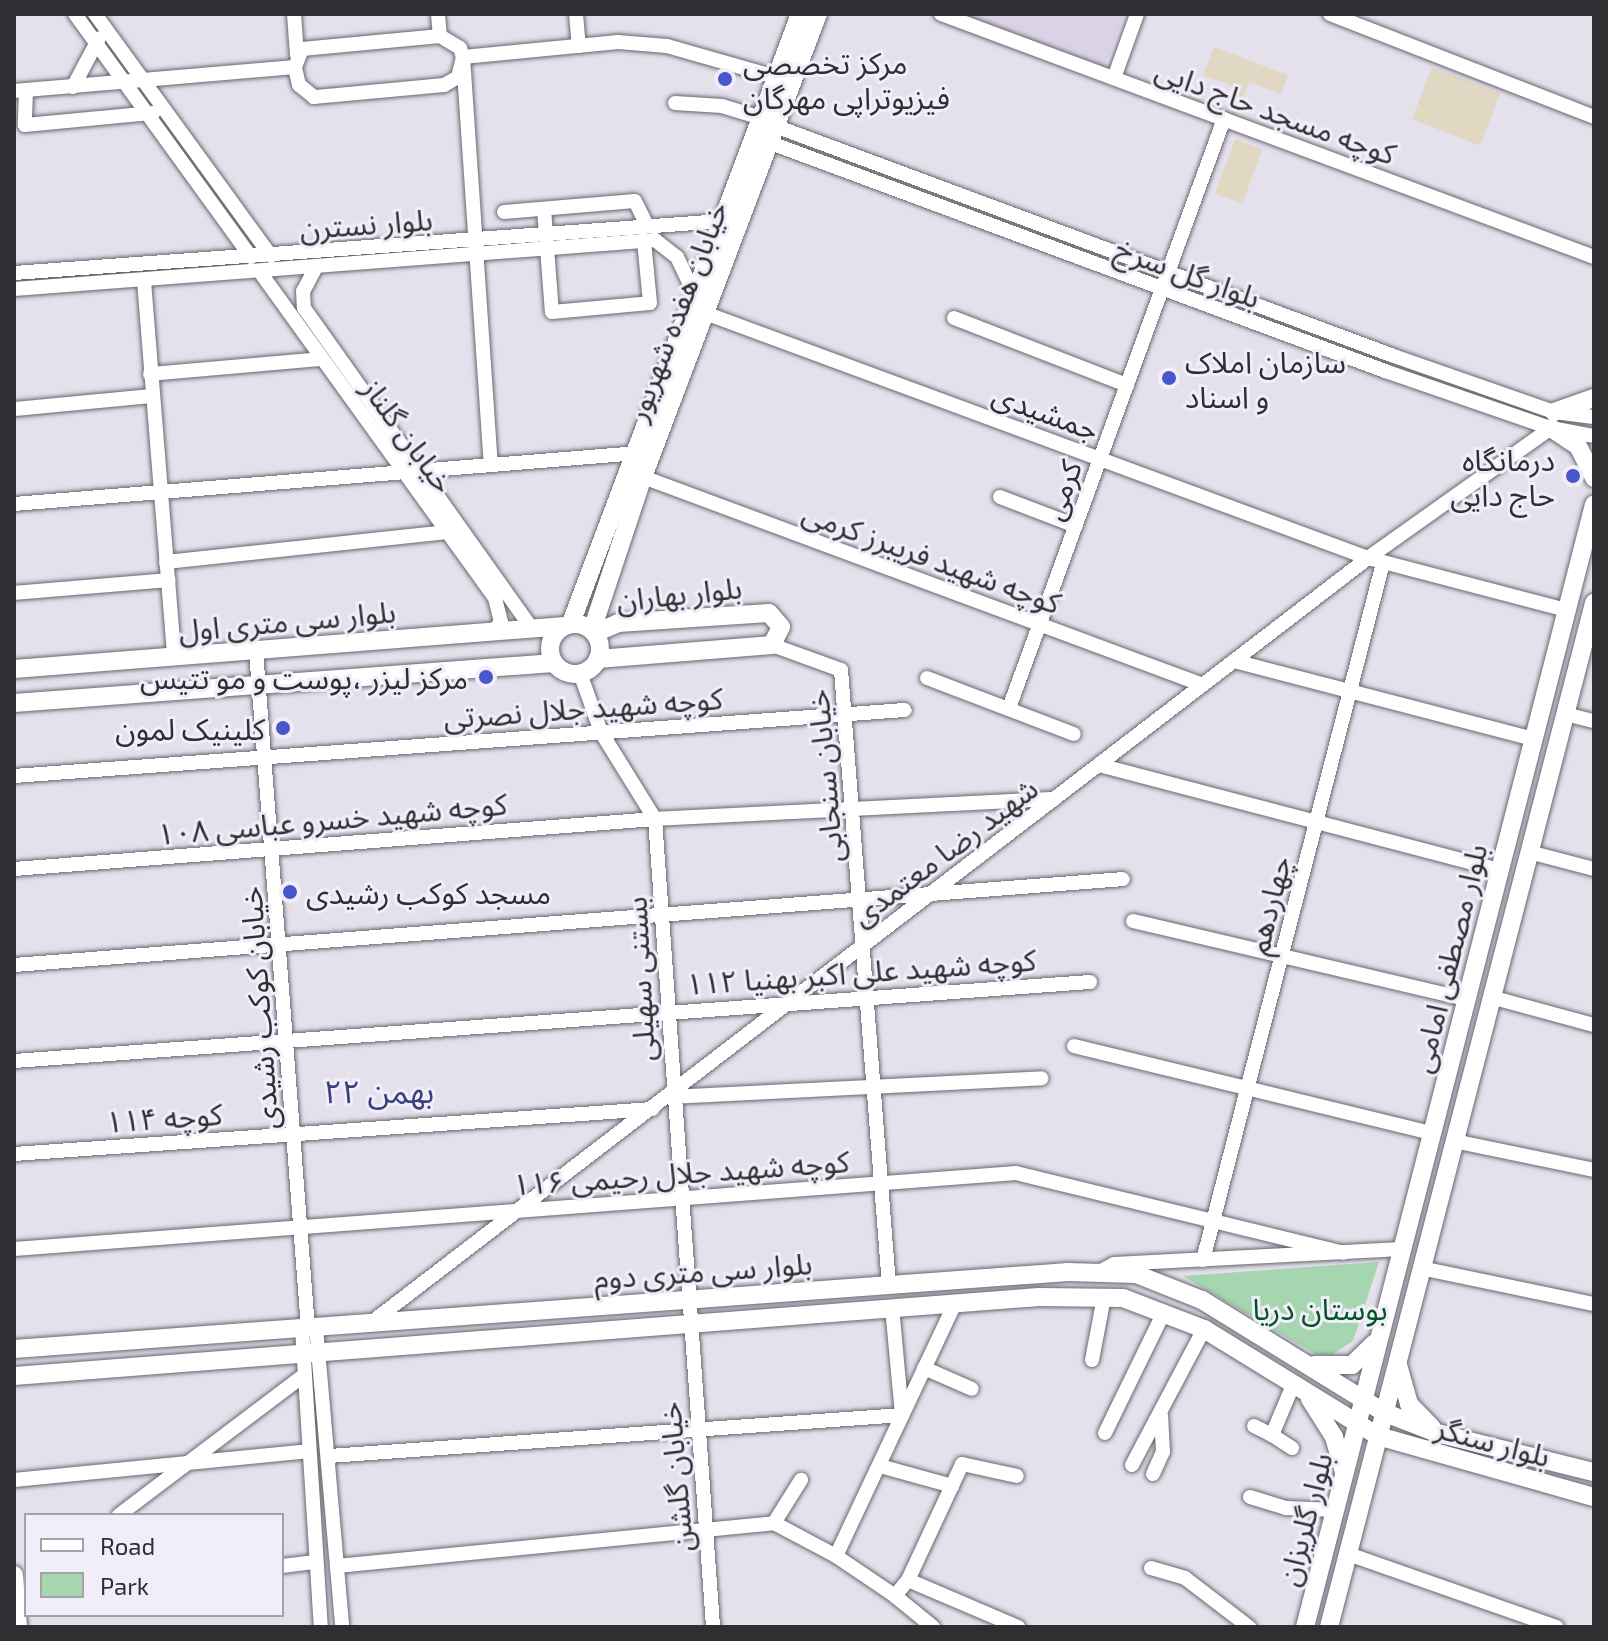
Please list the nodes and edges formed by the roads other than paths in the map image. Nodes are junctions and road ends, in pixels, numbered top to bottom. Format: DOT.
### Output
graph roads {
  1 [pos="75,14"];
  2 [pos="95,14"];
  3 [pos="294,14"];
  4 [pos="438,14"];
  5 [pos="576,14"];
  6 [pos="800,14"];
  7 [pos="818,14"];
  8 [pos="941,14"];
  9 [pos="1137,14"];
  10 [pos="1330,14"];
  11 [pos="105,27"];
  12 [pos="440,36"];
  13 [pos="97,44"];
  14 [pos="579,46"];
  15 [pos="463,57"];
  16 [pos="296,61"];
  17 [pos="776,77"];
  18 [pos="1114,78"];
  19 [pos="144,81"];
  20 [pos="124,83"];
  21 [pos="73,87"];
  22 [pos="20,91"];
  23 [pos="675,103"];
  24 [pos="166,111"];
  25 [pos="147,114"];
  26 [pos="1594,117"];
  27 [pos="1224,119"];
  28 [pos="768,129"];
  29 [pos="973,201"];
  30 [pos="544,209"];
  31 [pos="504,212"];
  32 [pos="966,217"];
  33 [pos="722,221"];
  34 [pos="648,236"];
  35 [pos="546,242"];
  36 [pos="474,248"];
  37 [pos="271,256"];
  38 [pos="251,257"];
  39 [pos="1594,257"];
  40 [pos="316,267"];
  41 [pos="260,272"];
  42 [pos="14,273"];
  43 [pos="1168,274"];
  44 [pos="144,281"];
  45 [pos="14,289"];
  46 [pos="1162,291"];
  47 [pos="695,295"];
  48 [pos="705,313"];
  49 [pos="954,318"];
  50 [pos="1391,355"];
  51 [pos="321,359"];
  52 [pos="1385,371"];
  53 [pos="150,374"];
  54 [pos="1127,385"];
  55 [pos="152,396"];
  56 [pos="1594,398"];
  57 [pos="14,409"];
  58 [pos="1594,417"];
  59 [pos="1553,420"];
  60 [pos="1594,436"];
  61 [pos="638,453"];
  62 [pos="1100,459"];
  63 [pos="491,463"];
  64 [pos="410,468"];
  65 [pos="643,477"];
  66 [pos="1594,478"];
  67 [pos="160,493"];
  68 [pos="1000,497"];
  69 [pos="14,504"];
  70 [pos="1594,505"];
  71 [pos="1076,526"];
  72 [pos="447,532"];
  73 [pos="1368,558"];
  74 [pos="166,562"];
  75 [pos="1383,563"];
  76 [pos="482,570"];
  77 [pos="168,580"];
  78 [pos="14,593"];
  79 [pos="1594,603"];
  80 [pos="1566,610"];
  81 [pos="568,625"];
  82 [pos="1039,626"];
  83 [pos="531,628"];
  84 [pos="594,631"];
  85 [pos="493,632"];
  86 [pos="772,645"];
  87 [pos="256,651"];
  88 [pos="174,657"];
  89 [pos="598,659"];
  90 [pos="1234,661"];
  91 [pos="554,663"];
  92 [pos="14,669"];
  93 [pos="580,673"];
  94 [pos="927,678"];
  95 [pos="259,684"];
  96 [pos="1203,685"];
  97 [pos="1350,692"];
  98 [pos="14,703"];
  99 [pos="1009,708"];
  100 [pos="905,710"];
  101 [pos="1565,714"];
  102 [pos="846,715"];
  103 [pos="1594,721"];
  104 [pos="601,732"];
  105 [pos="1074,734"];
  106 [pos="1533,739"];
  107 [pos="265,756"];
  108 [pos="1099,765"];
  109 [pos="14,776"];
  110 [pos="1054,799"];
  111 [pos="853,810"];
  112 [pos="655,819"];
  113 [pos="1316,823"];
  114 [pos="272,849"];
  115 [pos="1529,852"];
  116 [pos="14,869"];
  117 [pos="1594,869"];
  118 [pos="1499,870"];
  119 [pos="1123,879"];
  120 [pos="933,892"];
  121 [pos="860,900"];
  122 [pos="662,915"];
  123 [pos="1133,921"];
  124 [pos="279,945"];
  125 [pos="863,946"];
  126 [pos="1282,956"];
  127 [pos="14,965"];
  128 [pos="1090,982"];
  129 [pos="1491,997"];
  130 [pos="868,998"];
  131 [pos="1466,999"];
  132 [pos="790,1002"];
  133 [pos="668,1010"];
  134 [pos="1594,1025"];
  135 [pos="286,1042"];
  136 [pos="1074,1046"];
  137 [pos="14,1061"];
  138 [pos="1042,1078"];
  139 [pos="875,1087"];
  140 [pos="1247,1090"];
  141 [pos="672,1097"];
  142 [pos="654,1109"];
  143 [pos="1432,1133"];
  144 [pos="294,1134"];
  145 [pos="1454,1141"];
  146 [pos="14,1154"];
  147 [pos="1594,1170"];
  148 [pos="882,1183"];
  149 [pos="680,1198"];
  150 [pos="518,1210"];
  151 [pos="1213,1221"];
  152 [pos="301,1227"];
  153 [pos="14,1249"];
  154 [pos="1402,1249"];
  155 [pos="1343,1253"];
  156 [pos="1203,1260"];
  157 [pos="1421,1268"];
  158 [pos="1100,1272"];
  159 [pos="889,1285"];
  160 [pos="1104,1297"];
  161 [pos="687,1299"];
  162 [pos="955,1303"];
  163 [pos="1594,1304"];
  164 [pos="892,1308"];
  165 [pos="1164,1312"];
  166 [pos="372,1322"];
  167 [pos="689,1323"];
  168 [pos="308,1328"];
  169 [pos="1204,1329"];
  170 [pos="1379,1338"];
  171 [pos="14,1349"];
  172 [pos="311,1354"];
  173 [pos="1092,1360"];
  174 [pos="1397,1360"];
  175 [pos="1307,1363"];
  176 [pos="924,1368"];
  177 [pos="304,1375"];
  178 [pos="14,1376"];
  179 [pos="972,1389"];
  180 [pos="1300,1389"];
  181 [pos="1363,1400"];
  182 [pos="1383,1412"];
  183 [pos="902,1415"];
  184 [pos="1161,1416"];
  185 [pos="1357,1425"];
  186 [pos="1254,1426"];
  187 [pos="696,1429"];
  188 [pos="1105,1433"];
  189 [pos="1437,1433"];
  190 [pos="1272,1435"];
  191 [pos="1378,1436"];
  192 [pos="1292,1448"];
  193 [pos="1412,1448"];
  194 [pos="308,1451"];
  195 [pos="329,1456"];
  196 [pos="1132,1465"];
  197 [pos="184,1466"];
  198 [pos="880,1466"];
  199 [pos="1370,1466"];
  200 [pos="1594,1472"];
  201 [pos="1153,1474"];
  202 [pos="1345,1474"];
  203 [pos="1017,1476"];
  204 [pos="14,1480"];
  205 [pos="801,1480"];
  206 [pos="952,1486"];
  207 [pos="1250,1497"];
  208 [pos="1594,1497"];
  209 [pos="1335,1510"];
  210 [pos="122,1513"];
  211 [pos="774,1523"];
  212 [pos="705,1532"];
  213 [pos="1348,1554"];
  214 [pos="836,1556"];
  215 [pos="316,1562"];
  216 [pos="284,1566"];
  217 [pos="337,1566"];
  218 [pos="1151,1568"];
  219 [pos="908,1580"];
  220 [pos="20,1585"];
  221 [pos="895,1596"];
  222 [pos="18,1627"];
  223 [pos="321,1627"];
  224 [pos="342,1627"];
  225 [pos="713,1627"];
  226 [pos="933,1627"];
  227 [pos="1018,1627"];
  228 [pos="1249,1627"];
  229 [pos="1305,1627"];
  230 [pos="1329,1627"];
  231 [pos="1557,1627"];
  1 -- 13 [label="street"];
  2 -- 11 [label="street"];
  3 -- 16 [label="street"];
  4 -- 12 [label="street"];
  5 -- 14 [label="street"];
  6 -- 17 [label="main road, خیابان هفده شهریور"];
  7 -- 28 [label="main road, خیابان هفده شهریور"];
  8 -- 18 [label="street, کوچه مسجد حاج دایی"];
  9 -- 18 [label="street"];
  10 -- 26 [label="street"];
  11 -- 13 [label="street"];
  11 -- 19 [label="street"];
  12 -- 15 [label="street"];
  12 -- 16 [label="street"];
  13 -- 20 [label="street"];
  13 -- 21 [label="street"];
  14 -- 15 [label="street"];
  14 -- 17 [label="street"];
  15 -- 16 [label="street"];
  15 -- 36 [label="street"];
  16 -- 19 [label="street"];
  17 -- 28 [label="main road, خیابان هفده شهریور"];
  18 -- 27 [label="street, کوچه مسجد حاج دایی"];
  19 -- 20 [label="street"];
  19 -- 24 [label="street"];
  20 -- 21 [label="street"];
  20 -- 25 [label="street"];
  21 -- 22 [label="street"];
  22 -- 25 [label="street"];
  23 -- 28 [label="street"];
  24 -- 25 [label="street"];
  24 -- 37 [label="street"];
  25 -- 38 [label="street"];
  27 -- 39 [label="street, کوچه مسجد حاج دایی"];
  27 -- 43 [label="street, کرمی"];
  28 -- 29 [label="street, بلوار گل سرخ"];
  28 -- 32 [label="street, بلوار گل سرخ"];
  28 -- 33 [label="main road, خیابان هفده شهریور"];
  28 -- 48 [label="main road, خیابان هفده شهریور"];
  29 -- 32 [label="street"];
  29 -- 43 [label="street, بلوار گل سرخ"];
  30 -- 31 [label="street"];
  30 -- 34 [label="street"];
  30 -- 35 [label="street"];
  32 -- 46 [label="street, بلوار گل سرخ"];
  33 -- 34 [label="street, بلوار نسترن"];
  33 -- 47 [label="main road, خیابان هفده شهریور"];
  34 -- 35 [label="street, بلوار نسترن"];
  34 -- 35 [label="street"];
  34 -- 47 [label="street"];
  35 -- 36 [label="street, بلوار نسترن"];
  36 -- 37 [label="street, بلوار نسترن"];
  36 -- 40 [label="street, بلوار نسترن"];
  36 -- 63 [label="street"];
  37 -- 38 [label="street, بلوار نسترن"];
  38 -- 42 [label="street, بلوار نسترن"];
  40 -- 41 [label="street, بلوار نسترن"];
  40 -- 64 [label="street, خیابان گلناز"];
  41 -- 44 [label="street, بلوار نسترن"];
  41 -- 51 [label="street, خیابان گلناز"];
  43 -- 46 [label="street, کرمی"];
  43 -- 50 [label="street, بلوار گل سرخ"];
  44 -- 45 [label="street, بلوار نسترن"];
  44 -- 53 [label="street"];
  46 -- 52 [label="street, بلوار گل سرخ"];
  46 -- 54 [label="street, کرمی"];
  47 -- 61 [label="main road, خیابان هفده شهریور"];
  48 -- 62 [label="street, جمشیدی"];
  48 -- 65 [label="main road, خیابان هفده شهریور"];
  49 -- 54 [label="street"];
  50 -- 52 [label="street"];
  50 -- 59 [label="street, بلوار گل سرخ"];
  51 -- 53 [label="street"];
  51 -- 64 [label="street, خیابان گلناز"];
  52 -- 59 [label="street, بلوار گل سرخ"];
  53 -- 55 [label="street"];
  54 -- 62 [label="street, کرمی"];
  55 -- 57 [label="street"];
  55 -- 67 [label="street"];
  56 -- 59 [label="main road"];
  58 -- 59 [label="street, بلوار گل سرخ"];
  59 -- 60 [label="street, بلوار گل سرخ"];
  59 -- 66 [label="main road"];
  59 -- 73 [label="street, شهید رضا معتمدی"];
  61 -- 63 [label="street"];
  61 -- 81 [label="main road, خیابان هفده شهریور"];
  62 -- 71 [label="street, کرمی"];
  62 -- 73 [label="street, جمشیدی"];
  63 -- 64 [label="street"];
  64 -- 67 [label="street"];
  64 -- 72 [label="street, خیابان گلناز"];
  64 -- 76 [label="street, خیابان گلناز"];
  65 -- 82 [label="street, کوچه شهید فریبرز کرمی"];
  65 -- 84 [label="main road, خیابان هفده شهریور"];
  67 -- 69 [label="street"];
  67 -- 74 [label="street"];
  68 -- 71 [label="street"];
  70 -- 80 [label="main road, بلوار مصطفی امامی"];
  71 -- 82 [label="street, کرمی"];
  72 -- 74 [label="street"];
  72 -- 76 [label="street, خیابان گلناز"];
  73 -- 75 [label="street, جمشیدی"];
  73 -- 90 [label="street, شهید رضا معتمدی"];
  74 -- 77 [label="street"];
  75 -- 80 [label="street, جمشیدی"];
  75 -- 97 [label="street, چهاردهم"];
  76 -- 83 [label="street, خیابان گلناز"];
  76 -- 85 [label="street, خیابان گلناز"];
  77 -- 78 [label="street"];
  77 -- 88 [label="street"];
  79 -- 101 [label="main road, بلوار مصطفی امامی"];
  80 -- 106 [label="main road, بلوار مصطفی امامی"];
  81 -- 83 [label="main road, بلوار سی متری اول"];
  81 -- 84 [label="main road"];
  81 -- 91 [label="main road"];
  82 -- 96 [label="street, کوچه شهید فریبرز کرمی"];
  82 -- 99 [label="street, کرمی"];
  83 -- 85 [label="main road, بلوار سی متری اول"];
  84 -- 86 [label="main road, بلوار بهاران"];
  84 -- 89 [label="main road"];
  85 -- 87 [label="main road, بلوار سی متری اول"];
  86 -- 89 [label="main road, بلوار بهاران"];
  86 -- 102 [label="street, خیابان سنجابی"];
  87 -- 88 [label="main road, بلوار سی متری اول"];
  87 -- 95 [label="street, خیابان کوکب رشیدی"];
  88 -- 92 [label="main road, بلوار سی متری اول"];
  89 -- 93 [label="main road"];
  90 -- 96 [label="street, شهید رضا معتمدی"];
  90 -- 97 [label="street"];
  91 -- 93 [label="main road"];
  91 -- 95 [label="main road, بلوار سی متری اول"];
  93 -- 104 [label="street, بستنی سهیلی"];
  94 -- 99 [label="street"];
  95 -- 98 [label="main road, بلوار سی متری اول"];
  95 -- 107 [label="street, خیابان کوکب رشیدی"];
  96 -- 108 [label="street, شهید رضا معتمدی"];
  97 -- 106 [label="street"];
  97 -- 113 [label="street, چهاردهم"];
  99 -- 105 [label="street"];
  100 -- 102 [label="street, کوچه شهید جلال نصرتی"];
  101 -- 103 [label="street"];
  101 -- 115 [label="main road, بلوار مصطفی امامی"];
  102 -- 104 [label="street, کوچه شهید جلال نصرتی"];
  102 -- 111 [label="street, خیابان سنجابی"];
  104 -- 107 [label="street, کوچه شهید جلال نصرتی"];
  104 -- 112 [label="street, بستنی سهیلی"];
  106 -- 118 [label="main road, بلوار مصطفی امامی"];
  107 -- 109 [label="street, کوچه شهید جلال نصرتی"];
  107 -- 114 [label="street, خیابان کوکب رشیدی"];
  108 -- 110 [label="street, شهید رضا معتمدی"];
  108 -- 113 [label="street"];
  110 -- 111 [label="street, کوچه شهید خسرو عباسی ۱۰۸"];
  110 -- 120 [label="street, شهید رضا معتمدی"];
  111 -- 112 [label="street, کوچه شهید خسرو عباسی ۱۰۸"];
  111 -- 121 [label="street, خیابان سنجابی"];
  112 -- 114 [label="street, کوچه شهید خسرو عباسی ۱۰۸"];
  112 -- 122 [label="street, بستنی سهیلی"];
  113 -- 118 [label="street"];
  113 -- 126 [label="street, چهاردهم"];
  114 -- 116 [label="street, کوچه شهید خسرو عباسی ۱۰۸"];
  114 -- 124 [label="street, خیابان کوکب رشیدی"];
  115 -- 117 [label="street"];
  115 -- 129 [label="main road, بلوار مصطفی امامی"];
  118 -- 131 [label="main road, بلوار مصطفی امامی"];
  119 -- 120 [label="street"];
  120 -- 121 [label="street"];
  120 -- 125 [label="street, شهید رضا معتمدی"];
  121 -- 122 [label="street"];
  121 -- 125 [label="street, خیابان سنجابی"];
  122 -- 124 [label="street"];
  122 -- 133 [label="street, بستنی سهیلی"];
  123 -- 126 [label="street"];
  124 -- 127 [label="street"];
  124 -- 135 [label="street, خیابان کوکب رشیدی"];
  125 -- 130 [label="street, خیابان سنجابی"];
  125 -- 132 [label="street, شهید رضا معتمدی"];
  126 -- 131 [label="street"];
  126 -- 140 [label="street, چهاردهم"];
  128 -- 130 [label="street, کوچه شهید علی اکبر بهنیا ۱۱۲"];
  129 -- 134 [label="street"];
  129 -- 145 [label="main road, بلوار مصطفی امامی"];
  130 -- 132 [label="street, کوچه شهید علی اکبر بهنیا ۱۱۲"];
  130 -- 139 [label="street, خیابان سنجابی"];
  131 -- 143 [label="main road, بلوار مصطفی امامی"];
  132 -- 133 [label="street, کوچه شهید علی اکبر بهنیا ۱۱۲"];
  132 -- 141 [label="street, شهید رضا معتمدی"];
  133 -- 135 [label="street, کوچه شهید علی اکبر بهنیا ۱۱۲"];
  133 -- 141 [label="street, بستنی سهیلی"];
  135 -- 137 [label="street, کوچه شهید علی اکبر بهنیا ۱۱۲"];
  135 -- 144 [label="street, خیابان کوکب رشیدی"];
  136 -- 140 [label="street"];
  138 -- 139 [label="street"];
  139 -- 141 [label="street"];
  139 -- 148 [label="street, خیابان سنجابی"];
  140 -- 143 [label="street"];
  140 -- 151 [label="street, چهاردهم"];
  141 -- 142 [label="street, شهید رضا معتمدی"];
  141 -- 149 [label="street, بستنی سهیلی"];
  142 -- 144 [label="street, کوچه ۱۱۴"];
  142 -- 150 [label="street, شهید رضا معتمدی"];
  143 -- 154 [label="main road, بلوار مصطفی امامی"];
  144 -- 146 [label="street, کوچه ۱۱۴"];
  144 -- 152 [label="street, خیابان کوکب رشیدی"];
  145 -- 147 [label="street"];
  145 -- 157 [label="main road, بلوار مصطفی امامی"];
  148 -- 149 [label="street, کوچه شهید جلال رحیمی ۱۱۶"];
  148 -- 151 [label="street, کوچه شهید جلال رحیمی ۱۱۶"];
  148 -- 159 [label="street, خیابان سنجابی"];
  149 -- 150 [label="street, کوچه شهید جلال رحیمی ۱۱۶"];
  149 -- 161 [label="street, بستنی سهیلی"];
  150 -- 152 [label="street, کوچه شهید جلال رحیمی ۱۱۶"];
  150 -- 166 [label="street, شهید رضا معتمدی"];
  151 -- 155 [label="street, کوچه شهید جلال رحیمی ۱۱۶"];
  151 -- 156 [label="street, چهاردهم"];
  152 -- 153 [label="street, کوچه شهید جلال رحیمی ۱۱۶"];
  152 -- 168 [label="street, خیابان کوکب رشیدی"];
  154 -- 155 [label="street"];
  154 -- 170 [label="main road, بلوار مصطفی امامی"];
  155 -- 156 [label="street"];
  156 -- 158 [label="street"];
  157 -- 163 [label="street"];
  157 -- 174 [label="main road, بلوار مصطفی امامی"];
  158 -- 159 [label="main road, بلوار سی متری دوم"];
  158 -- 175 [label="main road, بلوار سی متری دوم"];
  159 -- 161 [label="main road, بلوار سی متری دوم"];
  160 -- 162 [label="main road, بلوار سی متری دوم"];
  160 -- 165 [label="main road, بلوار سی متری دوم"];
  160 -- 173 [label="street"];
  161 -- 166 [label="main road, بلوار سی متری دوم"];
  161 -- 167 [label="street, خیابان گلشن"];
  162 -- 164 [label="main road, بلوار سی متری دوم"];
  162 -- 176 [label="street"];
  164 -- 167 [label="main road, بلوار سی متری دوم"];
  164 -- 183 [label="street"];
  165 -- 169 [label="main road, بلوار سی متری دوم"];
  165 -- 188 [label="street"];
  166 -- 168 [label="main road, بلوار سی متری دوم"];
  167 -- 172 [label="main road, بلوار سی متری دوم"];
  167 -- 187 [label="street, خیابان گلشن"];
  168 -- 171 [label="main road, بلوار سی متری دوم"];
  168 -- 172 [label="street, خیابان کوکب رشیدی"];
  169 -- 180 [label="main road, بلوار سی متری دوم"];
  169 -- 184 [label="street"];
  170 -- 175 [label="main road"];
  170 -- 181 [label="main road, بلوار مصطفی امامی"];
  172 -- 177 [label="street"];
  172 -- 178 [label="main road, بلوار سی متری دوم"];
  172 -- 195 [label="street"];
  174 -- 182 [label="main road, بلوار مصطفی امامی"];
  174 -- 189 [label="main road"];
  175 -- 181 [label="main road, بلوار سی متری دوم"];
  176 -- 179 [label="street"];
  176 -- 183 [label="street"];
  177 -- 194 [label="street"];
  177 -- 197 [label="street"];
  180 -- 185 [label="main road, بلوار سی متری دوم"];
  180 -- 190 [label="street"];
  180 -- 202 [label="main road"];
  181 -- 182 [label="main road, بلوار سنگر"];
  181 -- 185 [label="main road, بلوار مصطفی امامی"];
  182 -- 189 [label="main road, بلوار سنگر"];
  182 -- 191 [label="main road, بلوار مصطفی امامی"];
  183 -- 187 [label="street"];
  183 -- 198 [label="street"];
  184 -- 196 [label="street"];
  184 -- 201 [label="street"];
  185 -- 191 [label="main road, بلوار سنگر"];
  185 -- 202 [label="main road, بلوار گلریزان"];
  186 -- 190 [label="street"];
  187 -- 195 [label="street"];
  187 -- 212 [label="street, خیابان گلشن"];
  189 -- 200 [label="main road, بلوار سنگر"];
  190 -- 192 [label="street"];
  191 -- 193 [label="main road, بلوار سنگر"];
  191 -- 199 [label="main road, بلوار گلریزان"];
  193 -- 199 [label="main road"];
  193 -- 208 [label="main road, بلوار سنگر"];
  194 -- 197 [label="street"];
  194 -- 215 [label="street"];
  195 -- 217 [label="street"];
  197 -- 204 [label="street"];
  197 -- 210 [label="street"];
  198 -- 206 [label="street"];
  198 -- 214 [label="street"];
  199 -- 213 [label="main road, بلوار گلریزان"];
  202 -- 209 [label="main road, بلوار گلریزان"];
  203 -- 206 [label="street"];
  205 -- 211 [label="street"];
  206 -- 219 [label="street"];
  207 -- 209 [label="street"];
  209 -- 229 [label="main road, بلوار گلریزان"];
  211 -- 212 [label="street"];
  211 -- 214 [label="street"];
  212 -- 217 [label="street"];
  212 -- 225 [label="street, خیابان گلشن"];
  213 -- 230 [label="main road, بلوار گلریزان"];
  213 -- 231 [label="street"];
  214 -- 221 [label="street"];
  215 -- 216 [label="street"];
  215 -- 223 [label="street"];
  217 -- 224 [label="street"];
  218 -- 228 [label="street"];
  219 -- 221 [label="street"];
  219 -- 227 [label="street"];
  220 -- 222 [label="main road"];
  221 -- 226 [label="street"];
}
